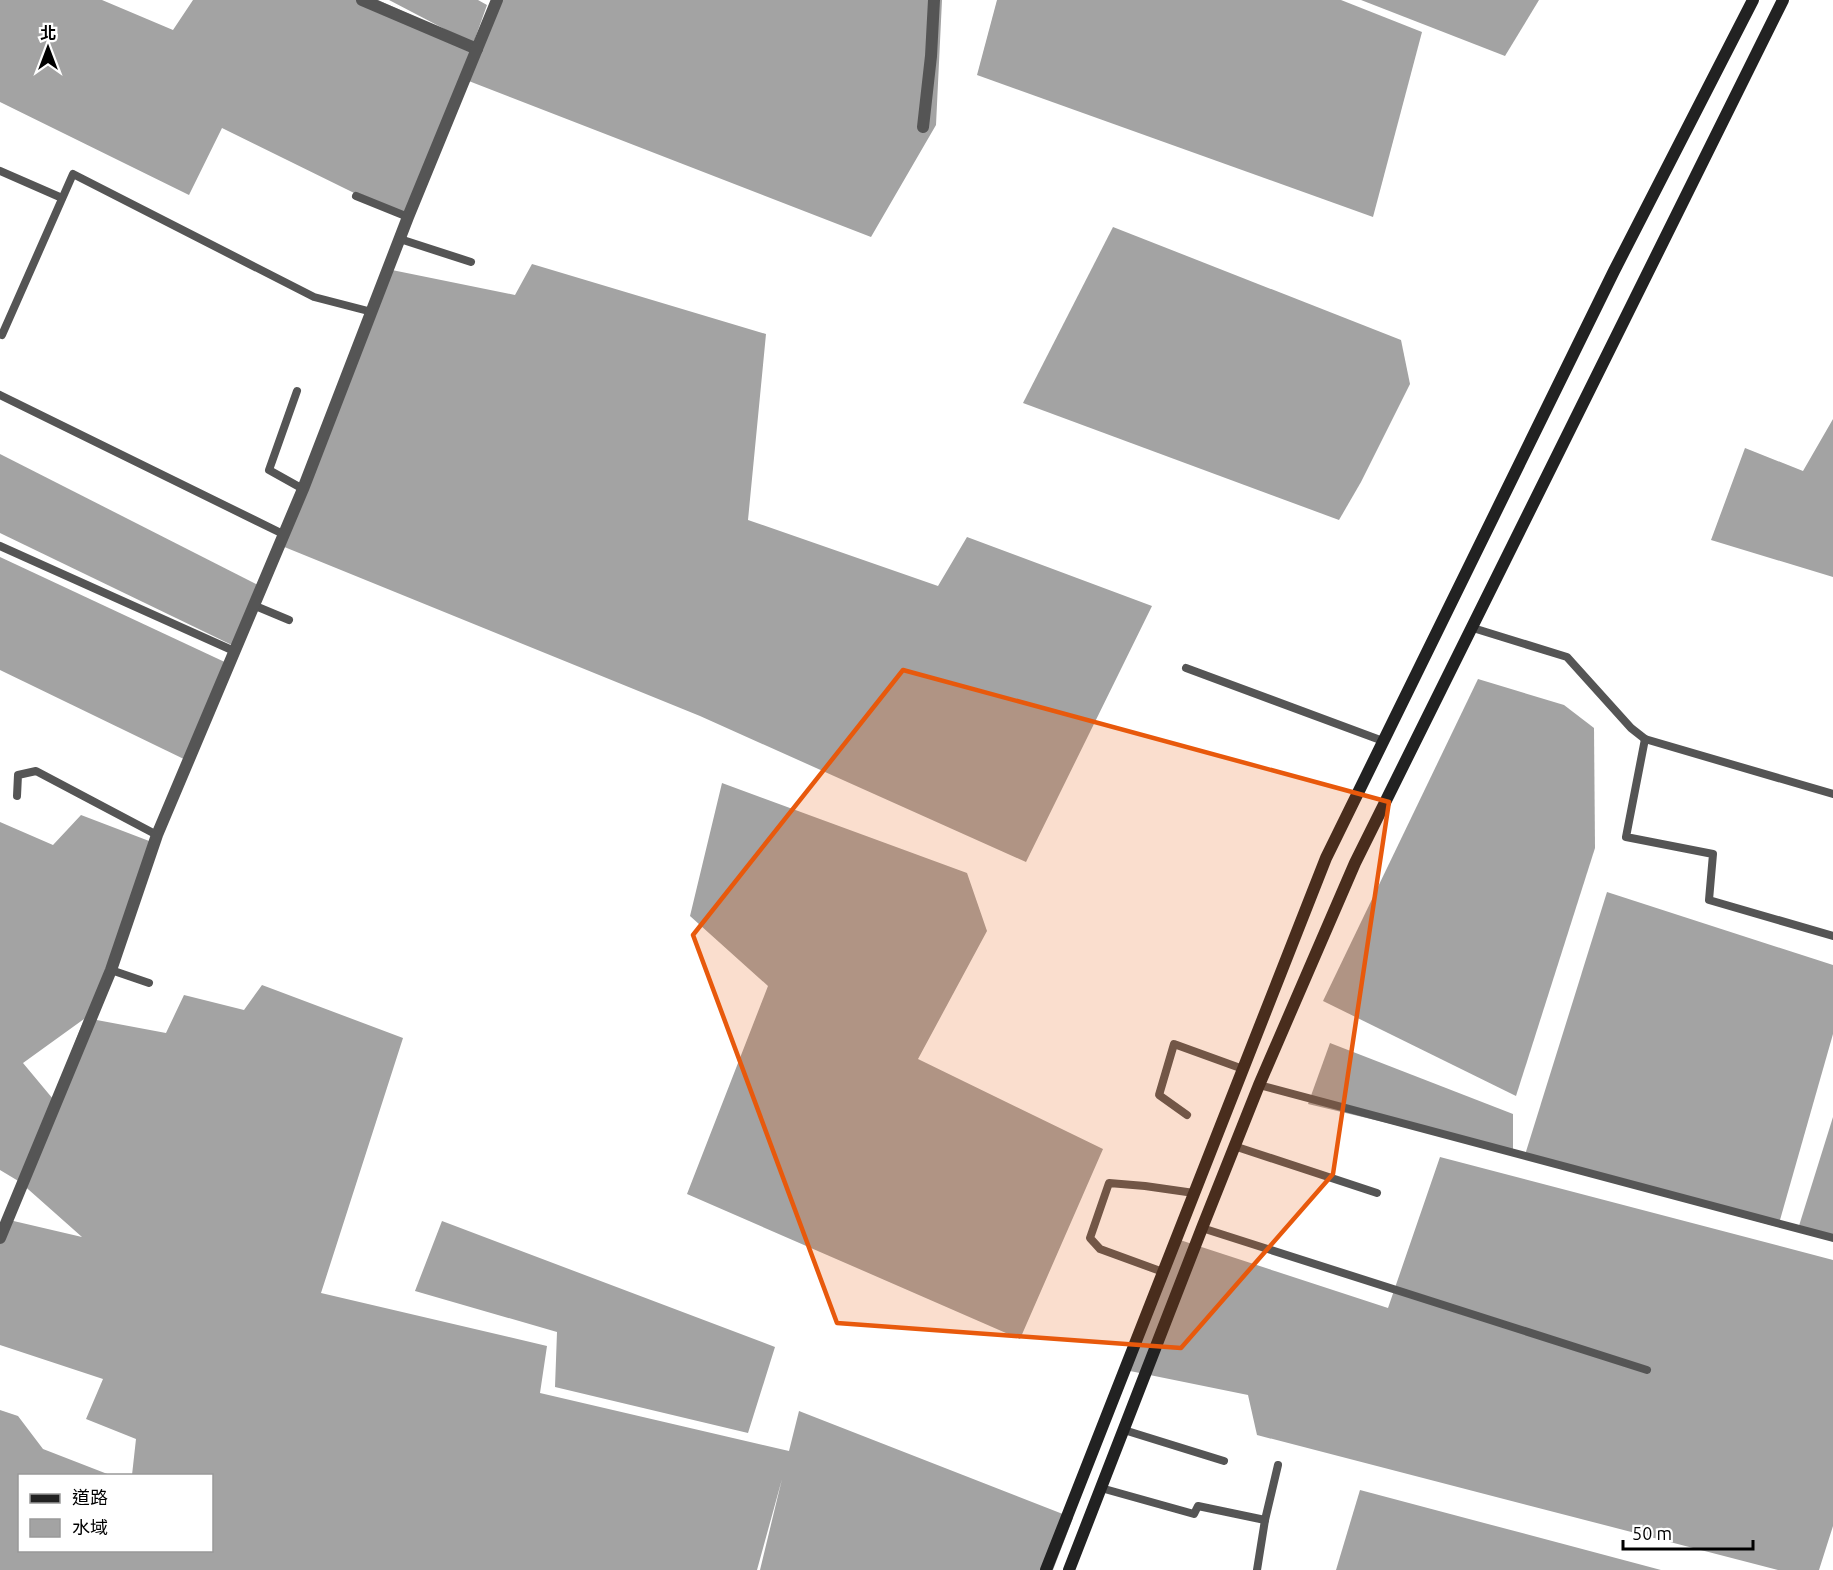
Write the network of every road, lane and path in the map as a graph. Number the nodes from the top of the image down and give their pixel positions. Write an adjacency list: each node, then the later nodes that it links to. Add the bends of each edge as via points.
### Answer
1 (362, 0): 6 (street)
2 (497, 0): 6 (street)
3 (934, 0): 7 (street)
4 (1753, 0): 27 (street, via 1614,271)
5 (1783, 0): 23 (street)
6 (477, 49): 11 (street)
7 (923, 127)
8 (0, 171): 10 (lane)
9 (356, 196): 11 (lane)
10 (62, 198): 14 (lane, via 73,174 314,297); 15 (lane)
11 (408, 217): 12 (street)
12 (400, 239): 13 (lane); 14 (street)
13 (471, 262)
14 (372, 312): 18 (street)
15 (2, 335)
16 (297, 392): 18 (lane, via 269,470)
17 (0, 395): 19 (lane)
18 (303, 489): 19 (street)
19 (283, 534): 21 (street)
20 (0, 546): 24 (lane)
21 (253, 605): 22 (lane); 24 (street)
22 (289, 620)
23 (1473, 628): 26 (lane, via 1567,657); 35 (street, via 1355,863)
24 (234, 651): 30 (street)
25 (1186, 668): 27 (lane)
26 (1645, 739): 28 (lane); 31 (lane, via 1626,837 1713,854 1709,900)
27 (1383, 741): 34 (street, via 1326,858)
28 (1833, 795)
29 (17, 796): 30 (lane, via 18,775 36,771)
30 (157, 835): 32 (street)
31 (1833, 936)
32 (111, 970): 33 (lane); 41 (street)
33 (149, 983)
34 (1243, 1069): 36 (lane, via 1174,1044 1159,1095); 38 (street)
35 (1259, 1085): 37 (street); 42 (lane)
36 (1187, 1114)
37 (1234, 1146): 39 (lane); 40 (street)
38 (1194, 1193): 43 (street); 43 (lane, via 1109,1183 1090,1238 1100,1249)
39 (1377, 1193)
40 (1202, 1228): 44 (lane); 45 (street)
41 (1, 1231)
42 (1833, 1238)
43 (1163, 1272): 50 (street)
44 (1647, 1370)
45 (1124, 1430): 46 (lane); 48 (street)
46 (1224, 1461)
47 (1278, 1465): 49 (lane)
48 (1101, 1488): 49 (lane, via 1194,1514 1198,1506); 51 (street)
49 (1264, 1520): 52 (lane)
50 (1046, 1570)
51 (1069, 1570)
52 (1257, 1570)

